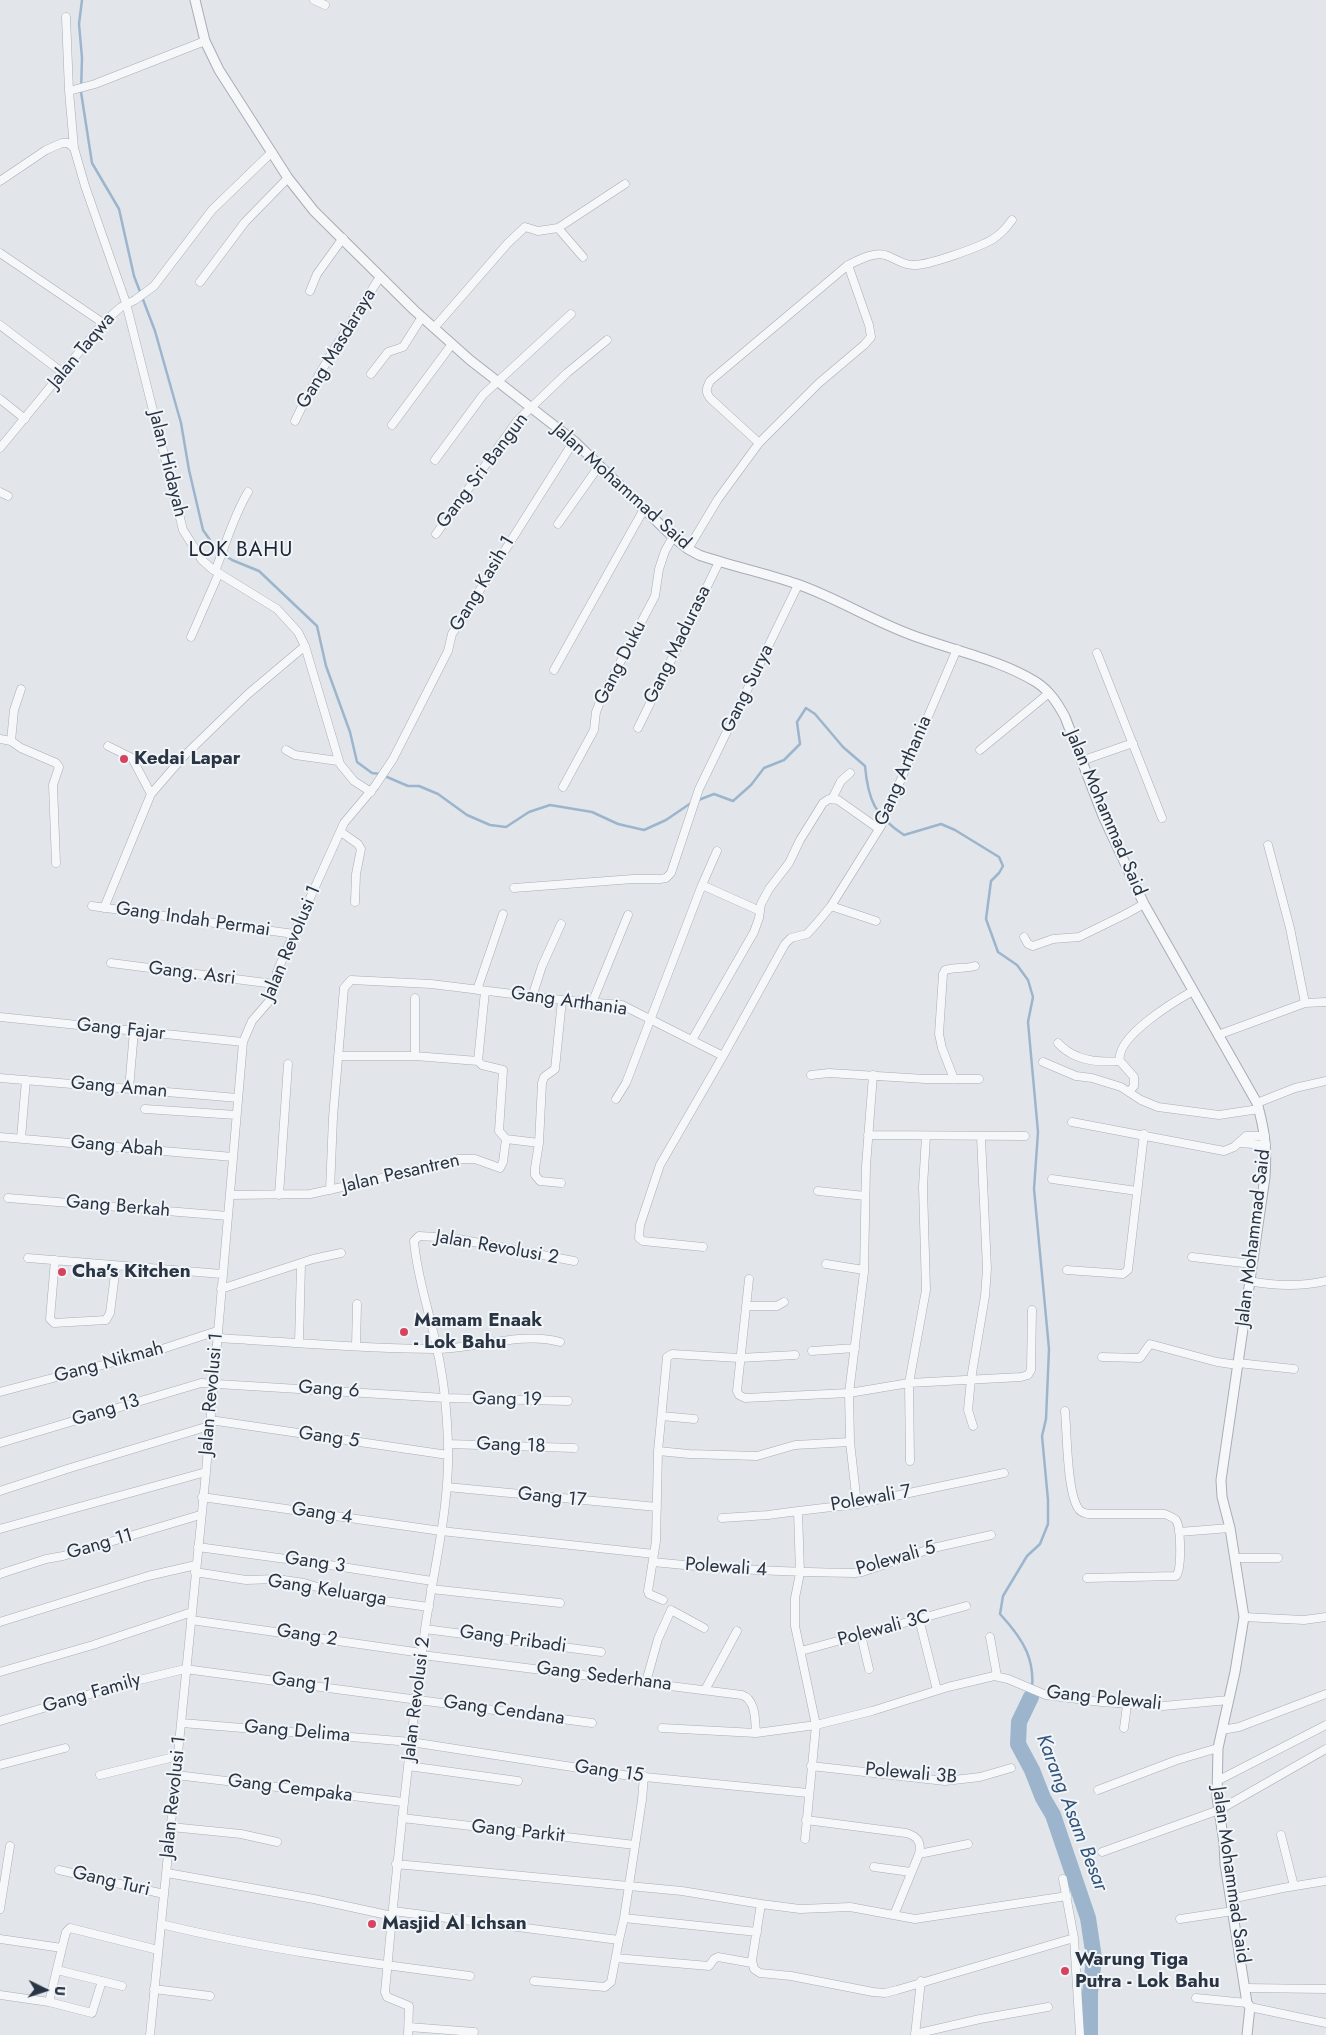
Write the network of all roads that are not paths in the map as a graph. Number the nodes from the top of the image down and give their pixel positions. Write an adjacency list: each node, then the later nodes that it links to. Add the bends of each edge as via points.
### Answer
1 (195, 0): 5 (street, Jalan Mohammad Said)
2 (314, 0): 3 (street)
3 (325, 5)
4 (66, 17): 6 (street, Jalan Hidayah)
5 (205, 41): 6 (street); 8 (street, Jalan Mohammad Said, via 219,70)
6 (72, 90): 7 (street, Jalan Hidayah)
7 (74, 148): 10 (street, via 62,143 46,150); 21 (street, Jalan Hidayah, via 84,186)
8 (272, 152): 9 (street, Jalan Mohammad Said); 21 (street, Jalan Taqwa, via 212,210 167,271 148,291)
9 (288, 178): 14 (street, Jalan Mohammad Said, via 314,211); 19 (street, via 245,222)
10 (0, 181)
11 (625, 184): 13 (street)
12 (1012, 220): 17 (street, via 988,242 920,265 900,263 879,255)
13 (558, 228): 16 (street); 26 (street, via 538,232 525,227 521,230)
14 (343, 238): 18 (street, Jalan Mohammad Said); 20 (street, via 317,274)
15 (0, 253): 24 (street)
16 (584, 257)
17 (848, 264): 38 (street, via 870,325 871,337); 38 (street, via 706,387 711,399)
18 (380, 277): 23 (street, Jalan Mohammad Said); 35 (street, Gang Masdaraya, via 312,386)
19 (200, 282)
20 (310, 291)
21 (126, 303): 24 (street, Jalan Taqwa); 51 (street, Jalan Hidayah, via 183,530 202,560)
22 (571, 314): 31 (street)
23 (422, 317): 26 (street, Jalan Mohammad Said); 30 (street, via 403,347 388,352)
24 (103, 323): 29 (street, Jalan Taqwa)
25 (0, 325): 29 (street)
26 (434, 328): 28 (street, Jalan Mohammad Said)
27 (607, 340): 33 (street, Gang Sri Bangun)
28 (452, 344): 31 (street, Jalan Mohammad Said); 36 (street)
29 (63, 373): 34 (street, Jalan Taqwa)
30 (371, 374)
31 (497, 381): 33 (street, Jalan Mohammad Said); 40 (street)
32 (0, 399): 34 (street)
33 (530, 408): 37 (street, Jalan Mohammad Said); 47 (street, Gang Sri Bangun, via 499,444)
34 (25, 419): 39 (street, Jalan Taqwa)
35 (294, 422)
36 (392, 425)
37 (574, 441): 41 (street, Jalan Mohammad Said); 71 (street, Gang Kasih 1, via 452,634 444,658 393,759)
38 (759, 443): 49 (street, via 718,499)
39 (0, 448)
40 (435, 460)
41 (599, 466): 45 (street, Jalan Mohammad Said); 46 (street)
42 (0, 492): 44 (street)
43 (248, 492): 51 (street, via 231,526)
44 (8, 496)
45 (644, 509): 48 (street, Jalan Mohammad Said); 57 (street)
46 (558, 524)
47 (436, 534)
48 (673, 537): 49 (street, Jalan Mohammad Said); 70 (street, Gang Duku, via 658,569 655,596 602,696 594,730)
49 (688, 549): 50 (street, Jalan Mohammad Said)
50 (719, 562): 52 (street, Jalan Mohammad Said); 60 (street, Gang Madurasa)
51 (217, 572): 53 (street); 54 (street, Jalan Hidayah, via 277,609 298,632)
52 (798, 584): 55 (street, Jalan Mohammad Said, via 922,639); 81 (street, Gang Surya, via 696,797 671,873 666,878)
53 (191, 637)
54 (305, 646): 67 (street, Jalan Hidayah); 72 (street, via 248,694 184,756)
55 (957, 649): 59 (street, Jalan Mohammad Said, via 1026,677); 75 (street, Gang Arthania)
56 (1097, 653): 63 (street)
57 (554, 670)
58 (21, 689): 62 (street, via 14,710)
59 (1048, 693): 66 (street); 68 (street, Jalan Mohammad Said, via 1065,717)
60 (638, 728)
61 (0, 739): 62 (street)
62 (11, 741): 79 (street, via 56,762 59,767 54,784)
63 (1133, 743): 68 (street); 74 (street)
64 (108, 746): 72 (street, via 132,758)
65 (286, 750): 67 (street, via 295,755)
66 (980, 750)
67 (338, 761): 71 (street, Jalan Hidayah, via 354,781)
68 (1081, 761): 83 (street, Jalan Mohammad Said)
69 (850, 773): 73 (street, via 841,781)
70 (563, 787)
71 (373, 789): 76 (street, Jalan Revolusi 1, via 350,814)
72 (151, 794): 86 (street)
73 (832, 799): 75 (street); 87 (street, via 823,803 789,863 769,889)
74 (1162, 818)
75 (880, 828): 85 (street, Gang Arthania)
76 (341, 832): 82 (street, via 361,849); 92 (street, Jalan Revolusi 1)
77 (1268, 845): 104 (street)
78 (717, 851): 80 (street)
79 (56, 863)
80 (702, 885): 87 (street); 106 (street)
81 (514, 888)
82 (355, 902)
83 (1144, 904): 93 (street, via 1079,937 1052,939 1033,946); 98 (street, Jalan Mohammad Said)
84 (92, 906): 86 (street, Gang Indah Permai)
85 (831, 906): 90 (street); 114 (street, Gang Arthania, via 807,934 791,938 785,944)
86 (104, 908): 92 (street, Gang Indah Permai)
87 (760, 911): 109 (street, via 754,932)
88 (503, 914): 97 (street)
89 (628, 915): 102 (street)
90 (876, 920)
91 (561, 924): 99 (street)
92 (294, 934): 96 (street, Jalan Revolusi 1)
93 (1024, 937)
94 (111, 964): 96 (street, Gang. Asri)
95 (975, 966): 122 (street, via 949,968 943,974 939,1034)
96 (274, 984): 110 (street, Jalan Revolusi 1, via 271,999 252,1021)
97 (481, 990): 99 (street, Gang Arthania); 112 (street, Gang Arthania, via 351,980 344,988); 115 (street)
98 (1193, 991): 108 (street, Jalan Mohammad Said); 116 (street, via 1135,1032 1120,1052)
99 (532, 997): 101 (street, Gang Arthania)
100 (415, 998): 113 (street)
101 (562, 1000): 102 (street, Gang Arthania); 143 (street, via 555,1069 544,1077 542,1083)
102 (592, 1002): 106 (street, Gang Arthania, via 622,1005)
103 (1326, 1002): 104 (street)
104 (1305, 1003): 108 (street)
105 (0, 1017): 107 (street, Gang Fajar)
106 (652, 1019): 109 (street, Gang Arthania); 129 (street, via 626,1083)
107 (134, 1031): 110 (street, Gang Fajar); 126 (street)
108 (1218, 1035): 130 (street, Jalan Mohammad Said)
109 (692, 1040): 114 (street, Gang Arthania)
110 (243, 1042): 128 (street, Jalan Revolusi 1)
111 (1058, 1043): 116 (street, via 1070,1052 1092,1060)
112 (338, 1056): 113 (street); 147 (street, Gang Arthania)
113 (415, 1056): 115 (street)
114 (723, 1056): 155 (street, via 660,1165 640,1224 639,1238 643,1242)
115 (478, 1061): 141 (street, via 503,1070 499,1131)
116 (1120, 1061): 127 (street, via 1134,1077)
117 (1044, 1062): 127 (street, via 1062,1071 1107,1082)
118 (288, 1064): 151 (street)
119 (811, 1075): 120 (street)
120 (873, 1075): 122 (street); 134 (street)
121 (0, 1078): 124 (street, Gang Aman)
122 (954, 1079): 123 (street)
123 (979, 1079)
124 (26, 1080): 126 (street, Gang Aman); 140 (street)
125 (1326, 1081): 130 (street, via 1295,1088)
126 (129, 1089): 128 (street, Gang Aman)
127 (1130, 1092): 130 (street, via 1158,1107 1219,1115)
128 (238, 1098): 132 (street, Jalan Revolusi 1)
129 (616, 1099)
130 (1258, 1106): 142 (street, Jalan Mohammad Said)
131 (145, 1109): 132 (street)
132 (236, 1116): 144 (street, Jalan Revolusi 1)
133 (1072, 1122): 135 (street)
134 (868, 1134): 136 (street); 152 (street)
135 (1144, 1134): 142 (street, via 1224,1151 1240,1142); 148 (street)
136 (926, 1136): 139 (street); 190 (street, via 923,1187 926,1290)
137 (1025, 1136): 139 (street)
138 (0, 1137): 140 (street, Gang Abah)
139 (981, 1137): 188 (street, via 985,1296)
140 (21, 1138): 144 (street, Gang Abah)
141 (506, 1138): 143 (street); 147 (street, Jalan Pesantren, via 500,1168 475,1159 458,1159)
142 (1266, 1141): 163 (street, Jalan Mohammad Said, via 1265,1177)
143 (539, 1143): 146 (street, via 535,1168 537,1178)
144 (233, 1157): 150 (street, Jalan Revolusi 1)
145 (1052, 1179): 148 (street)
146 (561, 1183)
147 (330, 1190): 151 (street)
148 (1137, 1191): 166 (street, via 1126,1272)
149 (818, 1192): 152 (street)
150 (230, 1194): 151 (street); 154 (street, Jalan Revolusi 1)
151 (279, 1195)
152 (866, 1196): 165 (street)
153 (8, 1198): 154 (street, Gang Berkah)
154 (228, 1216): 167 (street, Jalan Revolusi 1)
155 (703, 1247)
156 (341, 1253): 161 (street)
157 (1192, 1257): 163 (street)
158 (28, 1258): 159 (street)
159 (54, 1260): 164 (street); 164 (street, via 50,1319 54,1323 106,1320 110,1313)
160 (574, 1261): 181 (street, Jalan Revolusi 2, via 453,1238 419,1236 414,1241 418,1271)
161 (301, 1264): 171 (street); 178 (street)
162 (826, 1264): 165 (street)
163 (1252, 1264): 169 (street, Jalan Mohammad Said)
164 (116, 1266): 167 (street)
165 (864, 1270): 180 (street)
166 (1067, 1270)
167 (222, 1274): 171 (street, Jalan Revolusi 1)
168 (749, 1279): 174 (street)
169 (1249, 1281): 170 (street, via 1298,1285); 186 (street, Jalan Mohammad Said)
170 (1326, 1281)
171 (221, 1289): 176 (street, Jalan Revolusi 1)
172 (784, 1302): 174 (street, via 777,1306)
173 (357, 1304): 179 (street)
174 (746, 1306): 185 (street)
175 (1032, 1310): 188 (street, via 1032,1362 1028,1375)
176 (217, 1335): 178 (street); 189 (street, Jalan Revolusi 1); 191 (street, Gang Nikmah)
177 (560, 1342): 181 (street, via 526,1339)
178 (299, 1343): 179 (street)
179 (356, 1346): 181 (street)
180 (855, 1348): 182 (street); 192 (street)
181 (438, 1349): 193 (street, Jalan Revolusi 2)
182 (812, 1351)
183 (795, 1355): 185 (street)
184 (1102, 1357): 186 (street, via 1138,1358 1150,1344 1216,1362)
185 (739, 1358): 192 (street, via 737,1391 741,1397); 196 (street, via 672,1354 666,1357)
186 (1238, 1364): 187 (street); 217 (street, Jalan Mohammad Said, via 1221,1480)
187 (1294, 1369)
188 (971, 1379): 190 (street); 199 (street, via 968,1410)
189 (213, 1383): 193 (street, Gang 6); 198 (street, Jalan Revolusi 1); 201 (street, Gang 13, via 185,1387)
190 (909, 1383): 192 (street); 206 (street)
191 (0, 1392)
192 (850, 1393): 200 (street)
193 (445, 1398): 194 (street, Gang 19); 202 (street, Jalan Revolusi 2)
194 (568, 1401)
195 (1065, 1411): 220 (street, via 1070,1475 1078,1508 1088,1514 1165,1514 1177,1522)
196 (662, 1416): 197 (street); 204 (street)
197 (694, 1419)
198 (209, 1423): 205 (street, Gang 5); 207 (street, Jalan Revolusi 1); 210 (street)
199 (973, 1426)
200 (850, 1442): 204 (street, via 795,1445 757,1456); 212 (street)
201 (0, 1443)
202 (448, 1444): 203 (street, Gang 18); 205 (street, Jalan Revolusi 2)
203 (574, 1448)
204 (658, 1451): 213 (street)
205 (448, 1455): 209 (street, Jalan Revolusi 2)
206 (910, 1461)
207 (206, 1472): 211 (street, Jalan Revolusi 1); 218 (street)
208 (1004, 1473): 212 (street, Polewali 7)
209 (446, 1487): 213 (street, Gang 17); 219 (street, Jalan Revolusi 2)
210 (0, 1491)
211 (202, 1497): 215 (street, Jalan Revolusi 1); 219 (street, Gang 4)
212 (857, 1504): 214 (street, Polewali 7)
213 (657, 1507): 223 (street)
214 (798, 1511): 216 (street, Polewali 7); 227 (street)
215 (200, 1515): 222 (street, Jalan Revolusi 1); 228 (street, Gang 11)
216 (722, 1518)
217 (1230, 1528): 220 (street); 224 (street, Jalan Mohammad Said)
218 (0, 1529)
219 (441, 1531): 223 (street, Gang 4); 230 (street, Jalan Revolusi 2)
220 (1179, 1532): 229 (street, via 1180,1565 1176,1576)
221 (991, 1535): 227 (street, Polewali 5, via 933,1548 862,1572)
222 (198, 1547): 226 (street, Jalan Revolusi 1); 230 (street, Gang 3)
223 (654, 1558): 227 (street, Polewali 4, via 691,1566); 232 (street, via 648,1591)
224 (1235, 1558): 225 (street); 237 (street, Jalan Mohammad Said)
225 (1278, 1558)
226 (196, 1569): 235 (street, Gang Keluarga, via 246,1580 277,1579 304,1583 347,1596); 236 (street, Jalan Revolusi 1); 240 (street, via 148,1576)
227 (800, 1572): 246 (street, via 795,1613)
228 (0, 1574)
229 (1086, 1578)
230 (432, 1581): 231 (street, Jalan Revolusi 2)
231 (431, 1590): 233 (street); 235 (street, Jalan Revolusi 2)
232 (663, 1600)
233 (560, 1602)
234 (966, 1606): 239 (street, Polewali 3C)
235 (429, 1607): 241 (street, Jalan Revolusi 2)
236 (191, 1616): 248 (street, Gang 2); 250 (street, Jalan Revolusi 1); 251 (street)
237 (1244, 1617): 238 (street, via 1304,1620); 258 (street, Jalan Mohammad Said)
238 (1326, 1617)
239 (919, 1619): 244 (street, Polewali 3C); 255 (street)
240 (0, 1622)
241 (425, 1628): 247 (street, Gang Pribadi); 248 (street, Jalan Revolusi 2)
242 (704, 1628): 253 (street, via 671,1610 658,1639)
243 (737, 1631): 254 (street)
244 (861, 1635): 246 (street, Polewali 3C); 249 (street)
245 (990, 1637): 252 (street)
246 (801, 1651): 263 (street)
247 (600, 1652)
248 (422, 1654): 253 (street, Gang Sederhana); 257 (street, Jalan Revolusi 2)
249 (869, 1668)
250 (185, 1669): 257 (street, Gang 1); 260 (street, Gang Family, via 127,1682); 261 (street, Jalan Revolusi 1)
251 (0, 1672)
252 (997, 1676): 255 (street); 259 (street, Gang Polewali, via 1046,1695)
253 (646, 1682): 254 (street, Gang Sederhana)
254 (705, 1690): 268 (street, Gang Sederhana, via 748,1698)
255 (937, 1690): 263 (street)
256 (1326, 1694): 267 (street, via 1239,1727)
257 (417, 1699): 262 (street, Gang Cendana); 269 (street, Jalan Revolusi 2)
258 (1229, 1700): 259 (street, Gang Polewali, via 1163,1706); 267 (street, Jalan Mohammad Said)
259 (1127, 1705): 266 (street)
260 (0, 1721)
261 (182, 1723): 269 (street, Gang Delima); 273 (street, Jalan Revolusi 1)
262 (592, 1723)
263 (816, 1725): 268 (street); 276 (street)
264 (1326, 1725): 282 (street)
265 (662, 1728): 268 (street)
266 (1124, 1728)
267 (1222, 1730): 271 (street, Jalan Mohammad Said)
268 (756, 1733)
269 (411, 1742): 275 (street, Jalan Revolusi 2); 280 (street, Gang 15)
270 (65, 1748): 274 (street)
271 (1218, 1748): 282 (street, Jalan Mohammad Said); 283 (street)
272 (1326, 1749): 286 (street)
273 (178, 1756): 278 (street); 279 (street, Jalan Revolusi 1)
274 (0, 1765)
275 (408, 1766): 281 (street); 285 (street, Jalan Revolusi 2)
276 (811, 1766): 277 (street, Polewali 3B, via 945,1780 980,1777); 284 (street)
277 (1011, 1768)
278 (100, 1775)
279 (176, 1775): 285 (street, Gang Cempaka); 289 (street, Jalan Revolusi 1)
280 (644, 1776): 284 (street, Gang 15); 294 (street)
281 (518, 1781)
282 (1217, 1781): 286 (street, Jalan Mohammad Said)
283 (1098, 1790)
284 (808, 1794): 288 (street)
285 (403, 1802): 287 (street, Jalan Revolusi 2)
286 (1219, 1810): 296 (street); 309 (street, Jalan Mohammad Said)
287 (402, 1818): 294 (street, Gang Parkit); 298 (street, Jalan Revolusi 2)
288 (806, 1820): 291 (street); 297 (street, via 912,1835 920,1843)
289 (171, 1827): 292 (street, via 240,1834); 302 (street, Jalan Revolusi 1)
290 (1281, 1835): 305 (street)
291 (805, 1839)
292 (276, 1842)
293 (968, 1844): 297 (street)
294 (635, 1845): 306 (street)
295 (10, 1846): 311 (street)
296 (1102, 1852)
297 (919, 1854): 301 (street)
298 (396, 1864): 306 (street); 313 (street, Jalan Revolusi 2)
299 (874, 1867): 301 (street)
300 (59, 1870): 307 (street, Gang Turi)
301 (911, 1872): 314 (street)
302 (166, 1873): 307 (street, Jalan Revolusi 1); 313 (street)
303 (1063, 1879): 308 (street)
304 (1326, 1881): 305 (street)
305 (1294, 1886): 309 (street)
306 (628, 1887): 310 (street, via 682,1891); 315 (street)
307 (164, 1894): 317 (street, Jalan Revolusi 1)
308 (1067, 1896): 314 (street, via 925,1918); 319 (street)
309 (1230, 1899): 312 (street, Jalan Mohammad Said)
310 (761, 1904): 314 (street, via 800,1909 850,1907); 318 (street)
311 (0, 1909)
312 (1233, 1911): 316 (street); 333 (street, Jalan Mohammad Said)
313 (393, 1913): 321 (street); 326 (street, Jalan Revolusi 2)
314 (894, 1915)
315 (624, 1918): 318 (street); 321 (street)
316 (1180, 1919)
317 (161, 1924): 323 (street, Jalan Revolusi 1); 326 (street, via 215,1937)
318 (757, 1932): 325 (street)
319 (1074, 1938): 331 (street); 347 (street)
320 (0, 1939): 322 (street)
321 (619, 1940): 324 (street)
322 (62, 1948): 323 (street, via 70,1928); 327 (street)
323 (158, 1950): 334 (street, Jalan Revolusi 1)
324 (616, 1958): 325 (street, via 708,1966 718,1958); 330 (street, via 611,1982 605,1987)
325 (752, 1963): 331 (street, via 760,1973 879,1993)
326 (387, 1966): 328 (street); 343 (street, Jalan Revolusi 2, via 386,1995 409,2006)
327 (57, 1970): 329 (street); 339 (street)
328 (470, 1976)
329 (102, 1981): 332 (street); 339 (street, via 92,2013)
330 (534, 1981)
331 (921, 1981): 345 (street)
332 (122, 1986)
333 (1246, 1988): 335 (street); 340 (street, Jalan Mohammad Said)
334 (154, 1989): 337 (street); 346 (street, Jalan Revolusi 1)
335 (1326, 1989)
336 (0, 1995): 339 (street)
337 (210, 1996)
338 (1196, 1998): 340 (street)
339 (49, 2002)
340 (1248, 2005): 342 (street); 348 (street, Jalan Mohammad Said)
341 (1048, 2007): 345 (street)
342 (1326, 2023)
343 (409, 2031): 344 (street)
344 (474, 2032)
345 (915, 2034)
346 (150, 2035)
347 (1080, 2035)
348 (1247, 2035)

